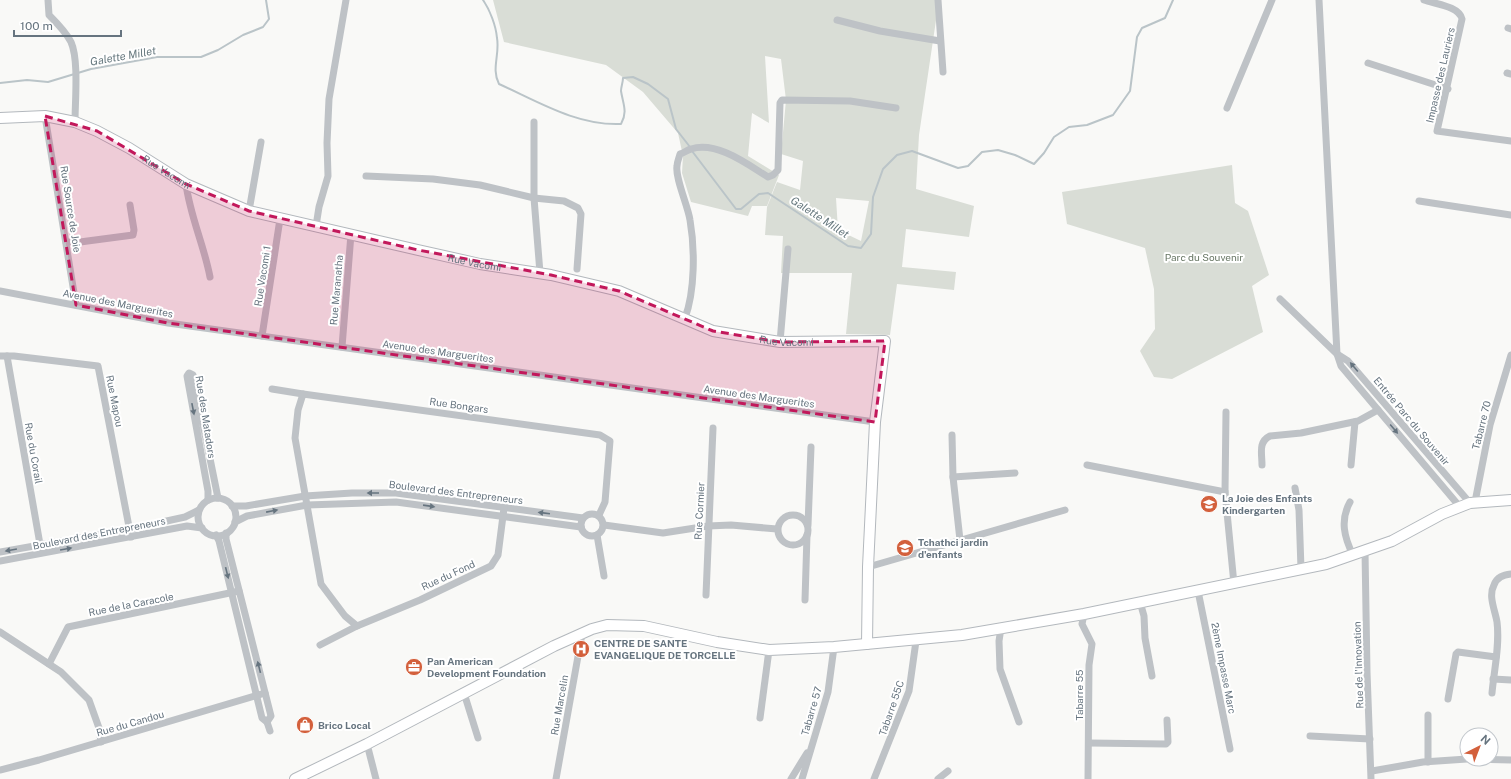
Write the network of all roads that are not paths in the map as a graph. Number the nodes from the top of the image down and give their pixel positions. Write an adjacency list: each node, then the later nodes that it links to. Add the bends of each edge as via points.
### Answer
1 (48, 0): 16 (street, via 49,15 59,24 71,42 76,73)
2 (346, 0): 28 (street, via 329,99 328,176)
3 (938, 0): 8 (street)
4 (1272, 0): 13 (street)
5 (1319, 0): 42 (street)
6 (1424, 0): 11 (street, Impasse des Lauriers, via 1456,10 1461,15 1462,22)
7 (837, 20): 8 (street, via 880,31)
8 (940, 41): 10 (street)
9 (1368, 63): 11 (street)
10 (943, 72)
11 (1448, 89): 18 (street, Impasse des Lauriers, via 1437,131)
12 (896, 108): 38 (street, via 850,101 782,100 778,170 768,177 724,152 705,148 691,149 680,154 676,167 690,219 692,241 693,284)
13 (1227, 108)
14 (46, 116): 15 (main road, Rue Vacomi); 16 (main road, Rue Vacomi); 30 (street, Rue Source de Joie)
15 (0, 118)
16 (75, 122): 21 (main road, Rue Vacomi, via 129,148)
17 (534, 122): 22 (street)
18 (1511, 141)
19 (261, 142): 25 (street)
20 (366, 176): 22 (street, via 452,180)
21 (186, 184): 25 (main road, Rue Vacomi); 34 (street, via 191,214 206,254)
22 (534, 198): 32 (street, via 564,201 578,208 581,214); 33 (street)
23 (1420, 201): 26 (street)
24 (130, 205): 30 (street, via 133,235)
25 (249, 211): 27 (main road, Rue Vacomi)
26 (1511, 215)
27 (280, 219): 28 (main road, Rue Vacomi); 39 (street, Rue Vacomi 1)
28 (316, 226): 29 (main road, Rue Vacomi)
29 (351, 234): 33 (main road, Rue Vacomi, via 480,264); 41 (street, Rue Maranatha)
30 (66, 242): 37 (street, Rue Source de Joie)
31 (788, 249): 40 (street)
32 (577, 269)
33 (540, 273): 38 (main road, Rue Vacomi, via 619,291)
34 (210, 277)
35 (0, 291): 37 (street, Avenue des Marguerites)
36 (1280, 299): 42 (street, Entrée Parc du Souvenir)
37 (76, 305): 39 (street, Avenue des Marguerites, via 168,323)
38 (685, 318): 40 (main road, Rue Vacomi, via 713,331)
39 (262, 336): 41 (street, Avenue des Marguerites)
40 (780, 342): 50 (main road, Rue Vacomi, via 884,341)
41 (342, 347): 50 (street, Avenue des Marguerites)
42 (1337, 354): 48 (street, Entrée Parc du Souvenir, via 1341,366); 67 (street, Entrée Parc du Souvenir, one-way to 42, via 1348,361)
43 (1511, 355): 45 (street, Tabarre 70)
44 (3, 356): 84 (street, Rue Mapou, via 98,366); 92 (street, Rue du Corail)
45 (1508, 372): 67 (street, Tabarre 70)
46 (272, 389): 47 (street, Rue Bongars)
47 (303, 394): 62 (street, via 298,410 295,438); 74 (street, Rue Bongars, via 600,435 610,441 605,502)
48 (1378, 410): 51 (street); 67 (street, Entrée Parc du Souvenir, one-way to 67)
49 (1226, 412): 61 (street)
50 (875, 422): 100 (main road)
51 (1355, 422): 55 (street, via 1301,433 1270,436 1261,445); 56 (street)
52 (713, 428): 81 (street, Rue Cormier)
53 (952, 435): 59 (street)
54 (811, 447): 71 (street)
55 (1262, 465)
56 (1351, 465)
57 (1087, 466): 61 (street)
58 (1015, 473): 59 (street)
59 (953, 477): 91 (street)
60 (1295, 488): 101 (street, via 1299,510)
61 (1225, 492): 104 (street)
62 (305, 496): 68 (street); 69 (street, Boulevard des Entrepreneurs); 70 (street, Boulevard des Entrepreneurs, one-way to 62, via 396,492)
63 (218, 498): 64 (street); 64 (street, Rue des Matadors, one-way to 64, via 193,375 188,373); 69 (street, via 226,500)
64 (208, 500): 72 (street)
65 (1511, 500): 67 (main road)
66 (1350, 502): 98 (street, via 1344,516 1344,533)
67 (1468, 504): 94 (main road, via 1442,514 1392,541)
68 (307, 505): 76 (street, Boulevard des Entrepreneurs, one-way to 76, via 396,502); 78 (street, Boulevard des Entrepreneurs, one-way to 68, via 247,516); 111 (street, via 321,584 345,616)
69 (232, 506): 78 (street)
70 (504, 508): 76 (street, Rue du Fond); 77 (street, Boulevard des Entrepreneurs, one-way to 70)
71 (808, 508): 75 (street); 80 (street)
72 (199, 510): 83 (street, via 198,519); 84 (street, Boulevard des Entrepreneurs, via 185,517)
73 (1065, 510): 91 (street)
74 (599, 515): 77 (street, via 590,513); 79 (street)
75 (795, 515): 80 (street); 85 (street, via 784,518)
76 (503, 517): 82 (street, Boulevard des Entrepreneurs); 111 (street, Rue du Fond, via 498,555 491,566 420,600)
77 (583, 518): 82 (street)
78 (234, 522): 86 (street)
79 (604, 525): 81 (street, via 663,533); 88 (street)
80 (808, 525): 89 (street)
81 (708, 526): 85 (street); 107 (street, Rue Cormier)
82 (581, 527): 88 (street, via 588,535)
83 (202, 528): 87 (street); 90 (street, Boulevard des Entrepreneurs, via 186,526)
84 (130, 529): 90 (street, Rue Mapou); 92 (street, Boulevard des Entrepreneurs)
85 (777, 529): 93 (street, via 782,540)
86 (226, 533): 87 (street); 106 (street)
87 (216, 535): 106 (street, one-way to 106)
88 (597, 535): 103 (street)
89 (808, 535): 93 (street); 96 (street)
90 (131, 537): 97 (street, Boulevard des Entrepreneurs, one-way to 90)
91 (960, 540): 100 (street)
92 (40, 545): 95 (street, Boulevard des Entrepreneurs, one-way to 95); 97 (street, Rue du Corail)
93 (793, 545): 96 (street)
94 (1365, 551): 98 (main road); 138 (street, Rue de l'Innovation)
95 (0, 552)
96 (807, 553): 108 (street)
97 (42, 554): 99 (street, Boulevard des Entrepreneurs)
98 (1352, 555): 101 (main road)
99 (0, 561)
100 (868, 567): 116 (main road)
101 (1301, 569): 104 (main road)
102 (1511, 574): 120 (street, via 1498,579 1493,585 1493,607 1497,622)
103 (604, 576)
104 (1234, 584): 105 (main road)
105 (1198, 591): 109 (main road); 143 (street, 2ème Impasse Marc)
106 (236, 592): 121 (street, Rue de la Caracole, via 68,626); 125 (street, one-way to 106); 128 (street)
107 (706, 595)
108 (805, 600)
109 (1140, 602): 110 (main road); 122 (street)
110 (1084, 614): 112 (main road); 140 (street, Tabarre 55, via 1082,624 1092,644 1089,665)
111 (357, 626): 117 (street, Rue du Fond)
112 (1001, 628): 115 (main road); 134 (street, via 1000,669)
113 (0, 632): 121 (street)
114 (582, 634): 119 (main road, via 607,625 627,624); 126 (main road); 153 (street, Rue Marcelin)
115 (916, 641): 116 (main road); 156 (street, Tabarre 55C, via 909,691)
116 (867, 644): 118 (main road)
117 (320, 645)
118 (834, 647): 119 (main road); 142 (street, Tabarre 57, via 828,692)
119 (769, 650): 131 (street)
120 (1496, 657): 123 (street); 129 (street, via 1458,652)
121 (49, 664): 139 (street, via 61,672 88,700 100,728)
122 (1152, 676)
123 (1493, 679): 124 (street); 127 (street)
124 (1511, 680)
125 (265, 693): 128 (street, Rue du Candou); 133 (street, via 271,716)
126 (464, 693): 137 (street); 141 (main road)
127 (1492, 693)
128 (256, 695): 133 (street, via 262,718); 139 (street, Rue du Candou)
129 (1448, 699)
130 (1428, 714): 147 (street)
131 (760, 718)
132 (1167, 720): 140 (street, via 1166,744)
133 (267, 722): 135 (street)
134 (1019, 722)
135 (270, 731)
136 (1310, 736): 138 (street)
137 (478, 738)
138 (1370, 739): 150 (street, Rue de l'Innovation)
139 (101, 742): 148 (street, Rue du Candou)
140 (1089, 743): 158 (street, Tabarre 55)
141 (367, 744): 151 (main road); 152 (street)
142 (811, 746): 154 (street); 155 (street, Tabarre 57)
143 (1230, 749)
144 (1459, 760): 147 (street)
145 (1499, 760): 146 (street)
146 (1511, 760)
147 (1428, 762): 150 (street)
148 (0, 770)
149 (948, 771): 157 (street)
150 (1372, 771): 159 (street, Rue de l'Innovation)
151 (295, 779)
152 (376, 779)
153 (556, 779)
154 (791, 779)
155 (802, 779)
156 (874, 779)
157 (938, 779)
158 (1088, 779)
159 (1371, 779)

